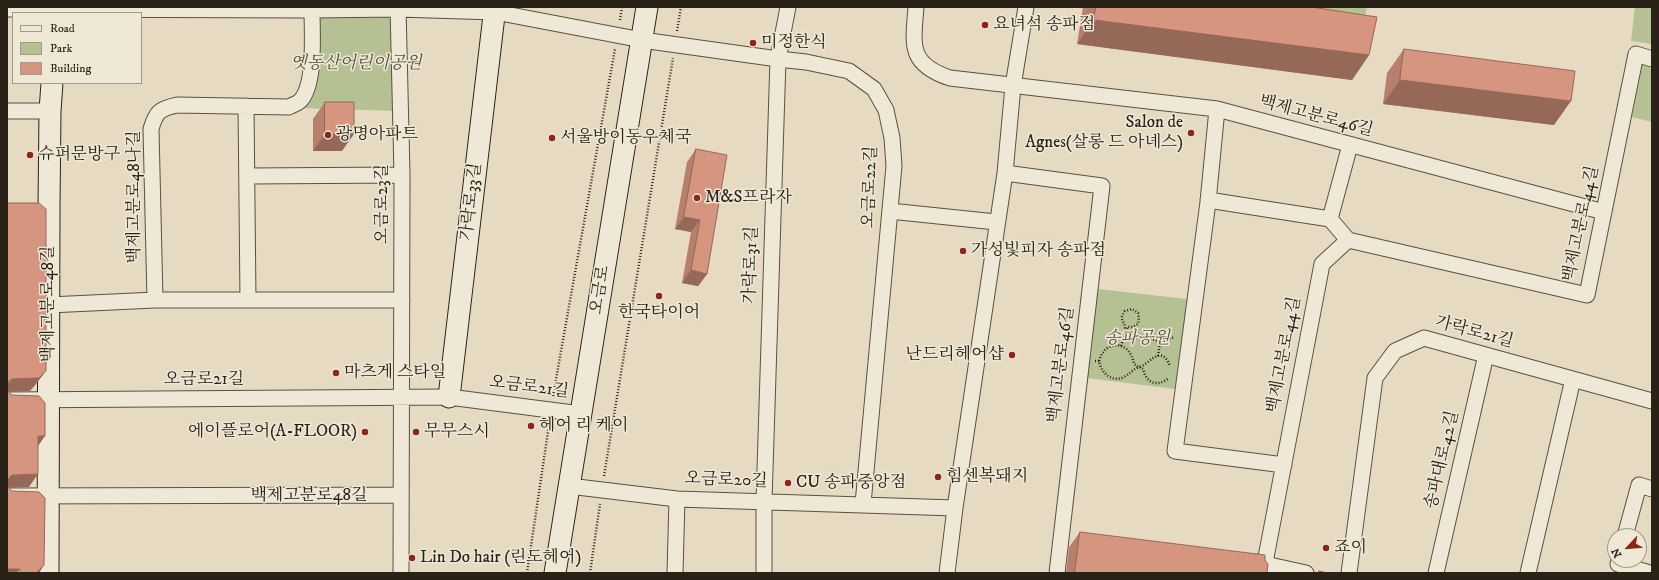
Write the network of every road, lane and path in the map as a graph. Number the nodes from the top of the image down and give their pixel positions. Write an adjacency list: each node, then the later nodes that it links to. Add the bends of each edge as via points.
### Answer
1 (622, 7): 12 (path)
2 (647, 7): 13 (street, 오금로)
3 (681, 7): 14 (path)
4 (788, 7): 16 (street, 가락로31길)
5 (916, 7): 18 (street, 백제고분로46길, via 915,49 921,62 934,73 950,78)
6 (1026, 7): 18 (street)
7 (398, 8): 9 (street); 11 (street); 25 (street, 오금로23길)
8 (7, 9): 10 (street)
9 (495, 9): 12 (street); 49 (street, 가락로33길)
10 (57, 10): 11 (street)
11 (312, 10): 19 (street, 백제고분로48나길, via 311,71 308,87 300,101 289,107)
12 (618, 35): 13 (street); 53 (path)
13 (642, 40): 14 (street, 오금로22길); 54 (street, 오금로)
14 (675, 44): 16 (street, 오금로22길); 58 (path)
15 (1652, 59): 29 (street, 백제고분로44길, via 1636,54)
16 (778, 60): 28 (street, 오금로22길, via 806,62 849,71 874,89 886,110 892,138 894,166); 63 (street, 가락로31길)
17 (52, 84): 22 (street, 백제고분로48길)
18 (1013, 86): 20 (street, 백제고분로46길); 24 (street)
19 (246, 106): 26 (street); 33 (street, 백제고분로48나길, via 177,105 164,108 155,117 151,129)
20 (1217, 109): 23 (street, 백제고분로46길); 27 (street)
21 (7, 111): 22 (street)
22 (50, 111): 36 (street, 백제고분로48길, via 42,207)
23 (1350, 145): 29 (street, 백제고분로46길); 30 (street)
24 (1005, 173): 31 (street); 43 (street, 백제고분로46길, via 1102,186)
25 (402, 175): 26 (street); 35 (street, 오금로23길)
26 (247, 176): 34 (street)
27 (1208, 200): 30 (street); 38 (street)
28 (890, 211): 31 (street); 64 (street, 오금로22길)
29 (1604, 212): 32 (street, 백제고분로44길, via 1587,296)
30 (1330, 219): 32 (street)
31 (996, 222): 65 (street)
32 (1348, 240): 55 (street, 백제고분로44길, via 1322,264)
33 (155, 300): 34 (street); 36 (street)
34 (248, 300): 35 (street)
35 (402, 300): 48 (street, 오금로23길)
36 (49, 305): 51 (street, 백제고분로48길)
37 (1125, 334): 37 (path, via 1122,316 1125,311 1132,309 1138,313 1138,324 1127,327); 39 (path); 40 (path)
38 (1190, 339): 39 (path, via 1175,337); 46 (street)
39 (1160, 342): 42 (path)
40 (1120, 346): 44 (path, via 1107,348); 45 (path, via 1131,352 1134,364)
41 (1486, 355): 47 (street, 가락로21길); 82 (street, 가락로21길, via 1424,338 1395,351 1375,378); 83 (street, 송파대로42길)
42 (1158, 356): 45 (path); 46 (path)
43 (1082, 359): 44 (path); 67 (street, 백제고분로46길)
44 (1099, 361): 45 (path, via 1100,368 1107,376 1114,378 1123,378)
45 (1139, 367): 46 (path, via 1150,381 1156,384)
46 (1179, 370): 55 (street, via 1175,451)
47 (1573, 379): 52 (street, 가락로21길); 84 (street)
48 (401, 398): 49 (street, 오금로21길); 51 (street, 오금로21길); 59 (street)
49 (449, 398): 53 (street, 오금로21길)
50 (7, 400): 51 (street, 오금로21길)
51 (50, 400): 61 (street, 백제고분로48길)
52 (1652, 401)
53 (551, 410): 54 (street, 오금로21길); 74 (path)
54 (581, 414): 56 (street, 오금로)
55 (1284, 465): 70 (street, 백제고분로44길)
56 (569, 486): 58 (street, 오금로20길); 75 (street, 오금로)
57 (1645, 487): 66 (street)
58 (602, 489): 62 (street, 오금로20길); 76 (path)
59 (401, 495): 61 (street, 백제고분로48길); 73 (street)
60 (7, 496): 61 (street, 백제고분로48길)
61 (48, 496): 72 (street, 백제고분로48길)
62 (677, 499): 63 (street, 오금로20길); 77 (street)
63 (764, 502): 64 (street, 오금로20길); 78 (street)
64 (863, 504): 65 (street, 오금로20길)
65 (955, 508): 79 (street)
66 (1628, 528)
67 (1061, 537): 68 (street); 80 (street, 백제고분로46길)
68 (1076, 539)
69 (1241, 560): 70 (street)
70 (1264, 568): 81 (street)
71 (1636, 568): 85 (street)
72 (48, 573)
73 (401, 573)
74 (527, 573)
75 (555, 573)
76 (590, 573)
77 (675, 573)
78 (764, 573)
79 (947, 573)
80 (1057, 573)
81 (1306, 573)
82 (1349, 573)
83 (1436, 573)
84 (1528, 573)
85 (1650, 573)

